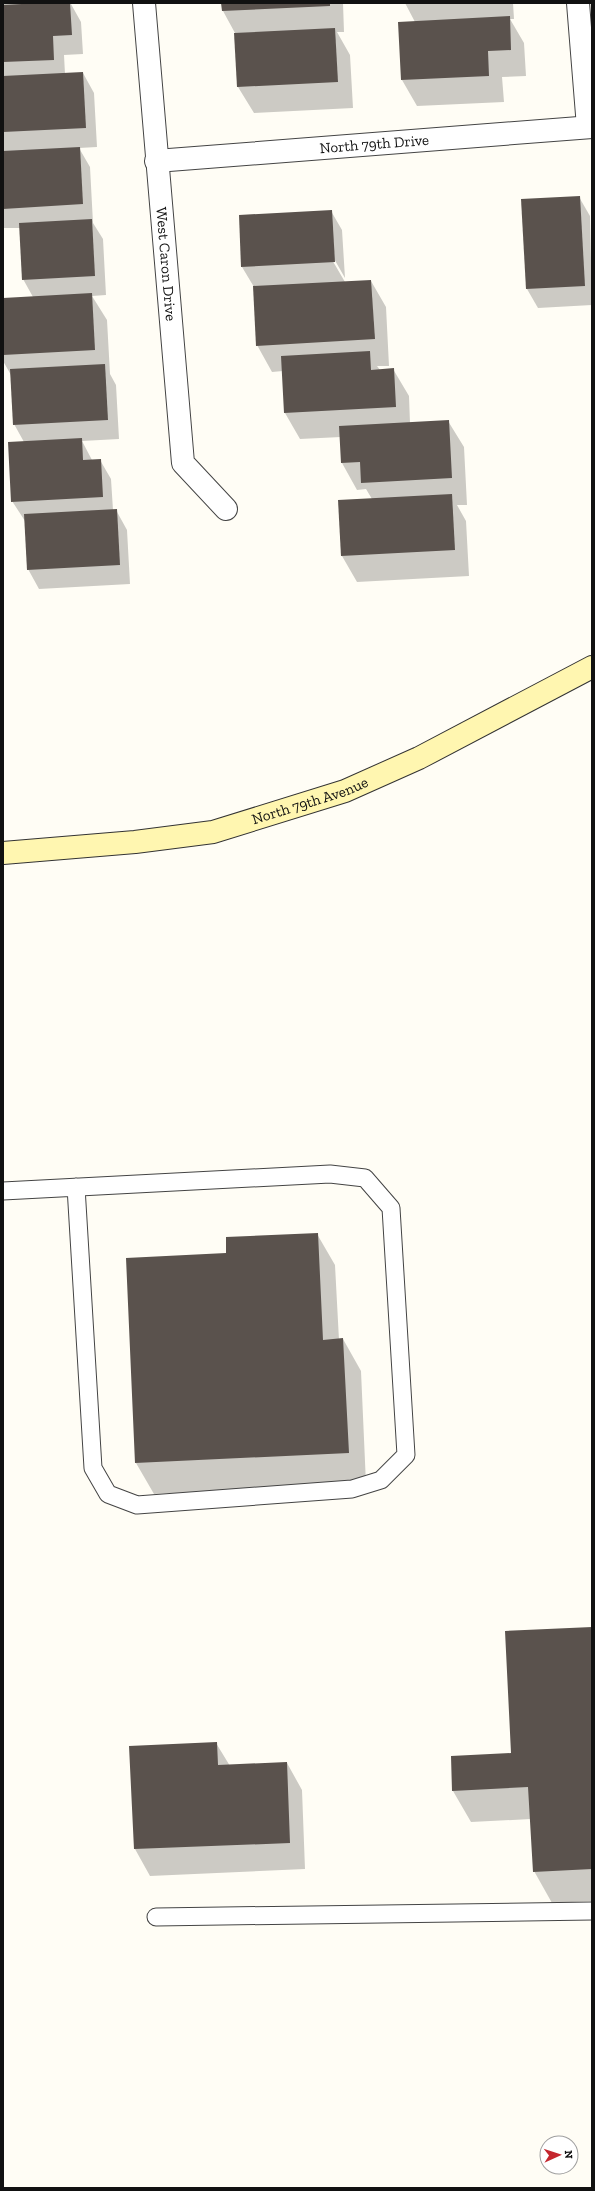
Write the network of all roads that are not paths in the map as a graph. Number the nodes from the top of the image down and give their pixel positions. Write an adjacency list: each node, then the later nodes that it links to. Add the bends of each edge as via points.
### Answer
1 (144, 3): 4 (street, West Caron Drive)
2 (578, 3): 3 (street)
3 (590, 127): 4 (street, North 79th Drive)
4 (156, 160): 5 (street, West Caron Drive, via 183,463)
5 (226, 509)
6 (592, 666): 7 (street, North 79th Avenue, via 418,758 346,791 213,832 135,842)
7 (3, 853)
8 (76, 1187): 8 (lane, via 93,1468 108,1494 137,1505 352,1489 381,1480 406,1454 391,1208 365,1178 330,1174); 9 (lane)
9 (3, 1191)
10 (592, 1911): 11 (lane)
11 (156, 1917)

